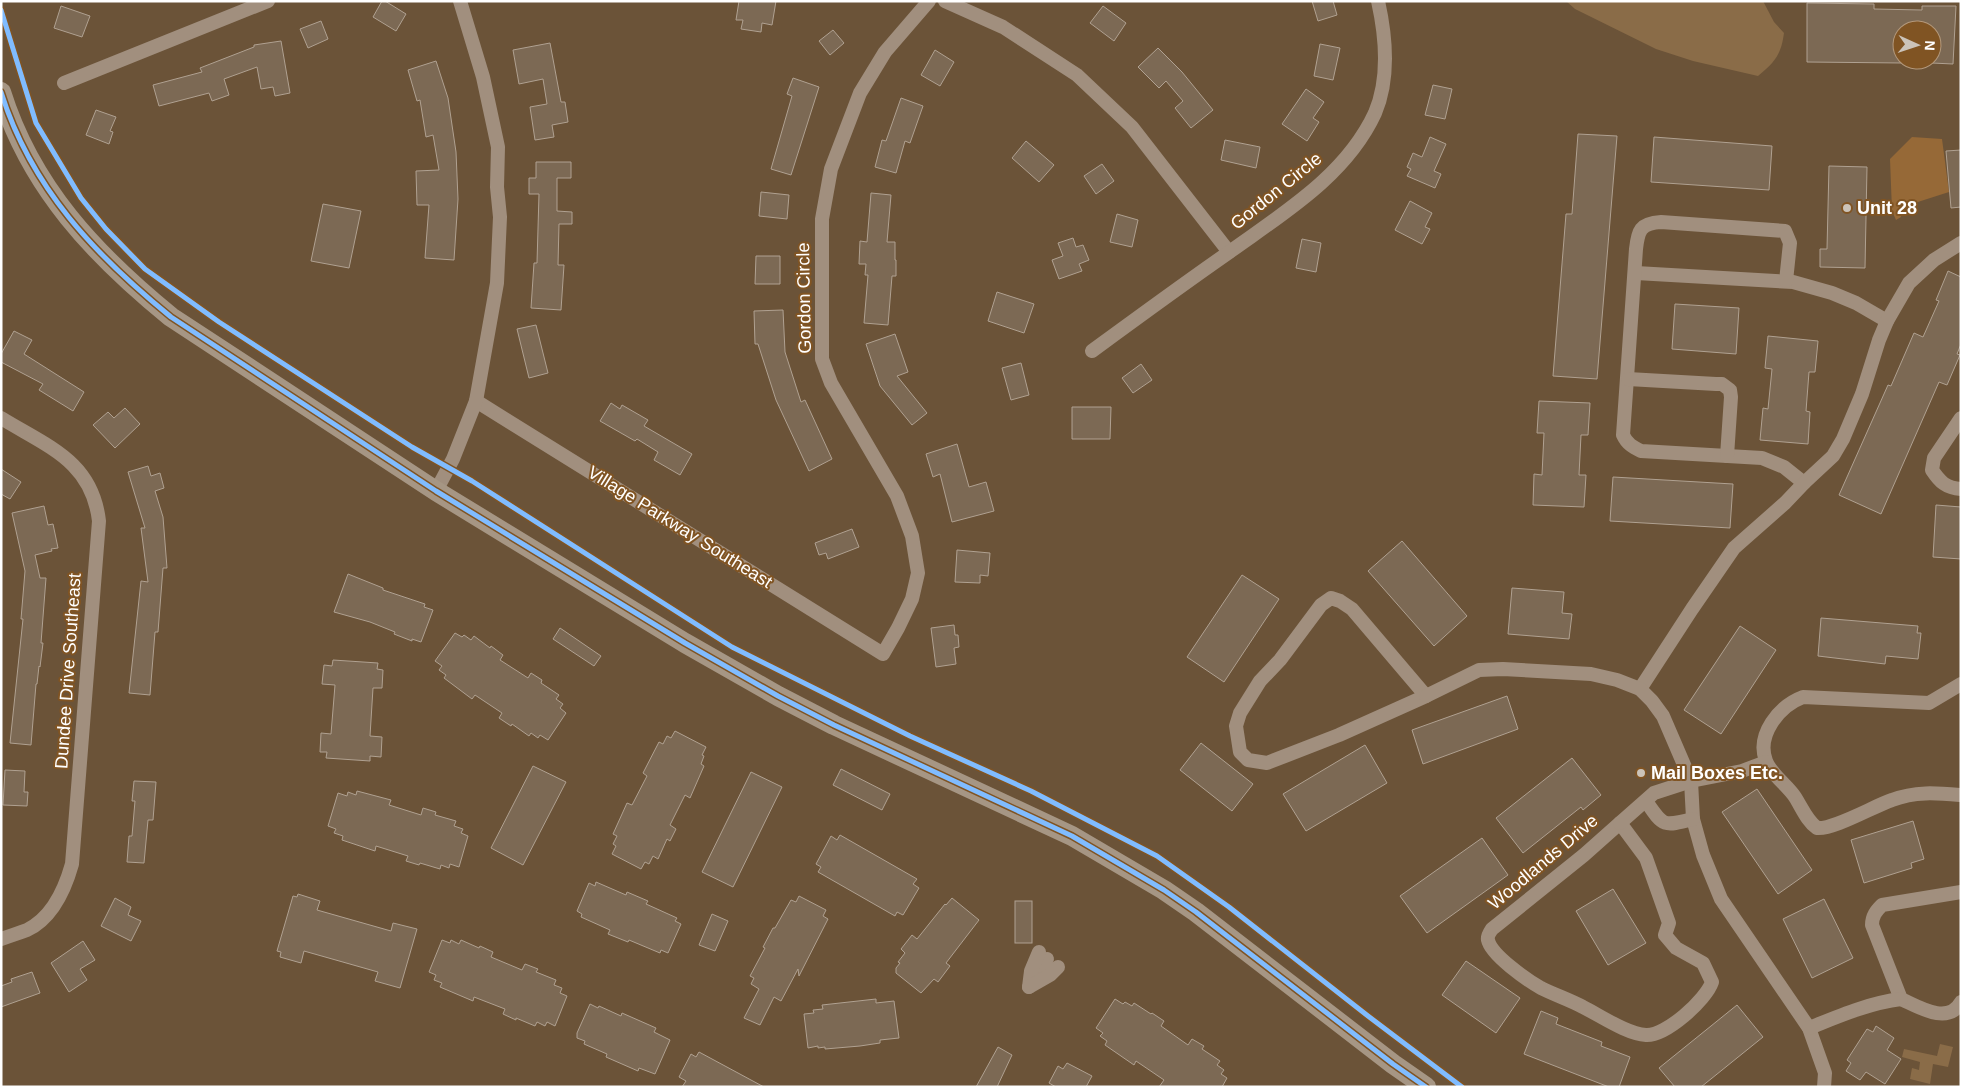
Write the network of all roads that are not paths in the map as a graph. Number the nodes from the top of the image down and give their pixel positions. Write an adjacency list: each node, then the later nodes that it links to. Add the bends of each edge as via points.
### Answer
1 (268, 1): 6 (street)
2 (460, 1): 15 (street, via 483,77 498,147 500,217 497,283)
3 (929, 1): 22 (street, Gordon Circle, via 885,52 860,93 831,169 822,219 822,359 831,383 897,496 912,536 918,573 912,599)
4 (945, 1): 9 (street, via 1004,27 1077,75 1132,127)
5 (1378, 1): 9 (street, Gordon Circle, via 1384,29 1385,72 1376,112 1359,142 1322,182 1281,216)
6 (64, 83)
7 (1, 92): 21 (street, via 20,141 59,207 77,230 134,286 211,344)
8 (1961, 243): 12 (street, via 1934,260 1909,283)
9 (1229, 252): 13 (street, Gordon Circle)
10 (1636, 273): 11 (street); 11 (street, via 1638,235 1642,226 1661,222 1785,232 1790,243); 14 (street)
11 (1786, 281): 12 (street, via 1832,293)
12 (1887, 321): 19 (street, via 1843,439 1833,456)
13 (1092, 350)
14 (1628, 379): 18 (street, via 1623,435 1632,446 1642,451); 18 (street, via 1726,386 1731,397)
15 (476, 401): 21 (street, via 453,459); 22 (street, Village Parkway Southeast)
16 (1, 418): 33 (street, Dundee Drive Southeast, via 76,466 97,503 99,521 72,864 66,885 44,918 28,929)
17 (1961, 418): 20 (street, via 1934,458 1932,470 1946,486)
18 (1727, 456): 19 (street, via 1762,458 1784,467)
19 (1804, 483): 24 (street, via 1734,548)
20 (1961, 489)
21 (436, 490): 38 (street, via 778,696 894,754 1064,832 1164,890)
22 (883, 654)
23 (1961, 684): 26 (street, via 1930,703 1796,700 1779,714 1764,736)
24 (1640, 689): 25 (street, via 1591,674 1503,669 1479,670); 27 (street, via 1663,716)
25 (1426, 696): 25 (street, via 1267,763 1248,760 1240,752 1236,726 1240,713 1260,681 1280,660 1321,604 1331,598 1352,609)
26 (1766, 762): 27 (street, Woodlands Drive, via 1742,771); 28 (street, via 1817,828 1832,826 1909,795)
27 (1691, 781): 29 (street, Woodlands Drive, via 1654,793); 30 (street)
28 (1961, 795)
29 (1646, 801): 30 (street, via 1664,823); 31 (street, Woodlands Drive)
30 (1693, 819): 37 (street, via 1721,899)
31 (1620, 823): 31 (street, Woodlands Drive, via 1492,929 1488,940 1495,952 1542,988 1628,1030 1654,1034 1679,1020 1712,982 1703,964 1676,948 1665,935 1670,923 1646,858)
32 (1961, 892): 35 (street, via 1882,905 1876,910 1872,924)
33 (1, 939)
34 (1048, 959): 34 (street, via 1050,975 1030,987 1031,971)
35 (1900, 999): 36 (street, via 1941,1014); 37 (street)
36 (1961, 1002)
37 (1809, 1028): 39 (street, via 1826,1073)
38 (1426, 1087)
39 (1824, 1087)

